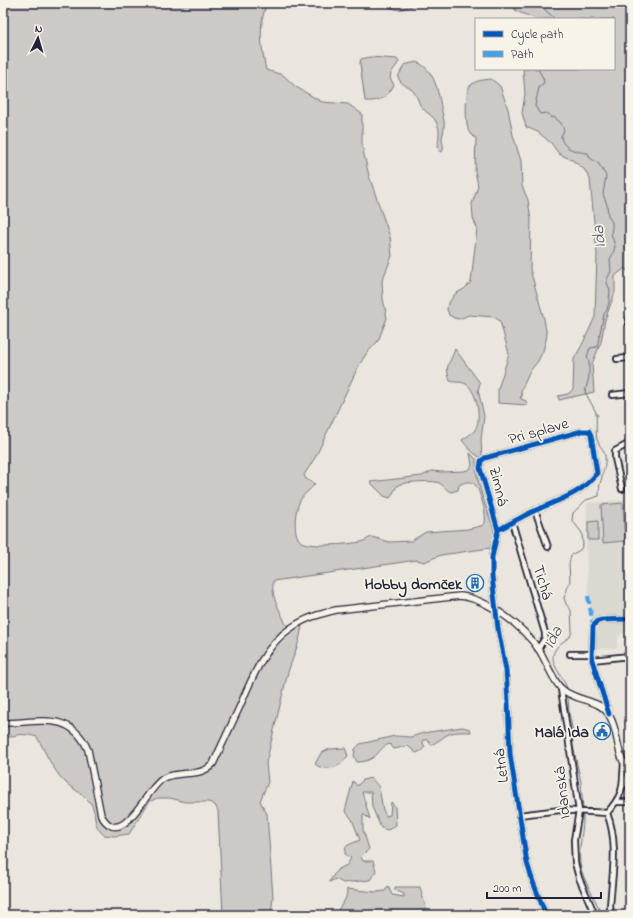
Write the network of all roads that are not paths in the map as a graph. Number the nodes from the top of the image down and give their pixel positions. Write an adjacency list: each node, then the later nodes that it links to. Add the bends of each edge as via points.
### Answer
1 (630, 316): 2 (street)
2 (629, 323)
3 (630, 358): 4 (street)
4 (617, 360)
5 (630, 393): 6 (street)
6 (612, 395)
7 (630, 443): 9 (street, via 615,451)
8 (481, 461): 10 (street, Pri splave, via 589,431 596,473 578,492); 12 (street, Zimná, via 481,473)
9 (622, 489)
10 (535, 510): 11 (street, Pri splave); 13 (street)
11 (512, 522): 12 (street, Pri splave); 16 (street, Tichá, via 546,633)
12 (498, 530): 15 (street, Zimná, via 492,570)
13 (548, 547)
14 (630, 610): 18 (street, via 628,619 596,623 593,629)
15 (497, 611): 16 (main road, via 521,630); 23 (main road, via 476,600 456,596 336,610 313,616 290,628 273,644 257,668 208,770 174,774 162,779 129,820 120,826 110,825 101,815 88,750 77,732 65,724 54,721); 32 (street, Letná, via 506,670 510,754)
16 (538, 649): 21 (main road)
17 (570, 654): 18 (street)
18 (592, 654): 20 (street)
19 (630, 656): 20 (street)
20 (592, 660): 22 (street)
21 (561, 688): 22 (main road, via 572,695); 30 (street, Idanská)
22 (603, 703): 24 (main road, via 615,727)
23 (3, 723)
24 (624, 762): 25 (main road); 27 (street)
25 (630, 767)
26 (629, 777): 27 (street)
27 (623, 788): 28 (street)
28 (616, 802): 29 (street); 31 (street)
29 (630, 802)
30 (582, 811): 31 (street); 32 (street, via 560,810); 34 (street, Idanská, via 574,840 575,858 579,878)
31 (607, 813): 35 (street, via 614,845 610,907)
32 (519, 815): 33 (street, Letná, via 527,863)
33 (546, 915)
34 (595, 915)
35 (614, 915)

